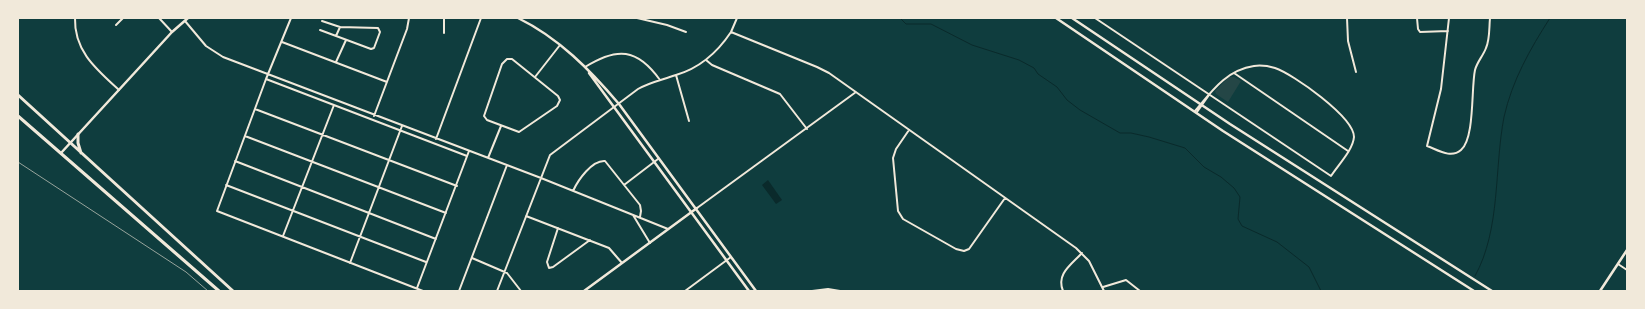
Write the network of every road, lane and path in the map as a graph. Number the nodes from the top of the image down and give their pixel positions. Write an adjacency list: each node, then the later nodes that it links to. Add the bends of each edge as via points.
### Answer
1 (75, 18): 46 (street, via 76,35 83,52 92,65)
2 (123, 18): 23 (street)
3 (159, 18): 27 (street)
4 (188, 18): 21 (street)
5 (291, 18): 33 (street)
6 (409, 18): 45 (street)
7 (444, 18): 30 (street)
8 (481, 18): 68 (street)
9 (518, 18): 34 (street)
10 (637, 18): 28 (street)
11 (737, 18): 29 (street)
12 (1056, 18): 56 (street)
13 (1072, 18): 53 (street)
14 (1095, 18): 49 (street)
15 (1151, 18): 16 (street)
16 (1177, 18)
17 (1347, 18): 38 (street, via 1348,41)
18 (1417, 18): 26 (street, via 1420,31)
19 (1449, 18): 26 (street)
20 (1490, 18): 26 (street, via 1486,47 1475,70 1473,116 1464,146 1457,153 1451,154 1427,146 1441,89)
21 (184, 20): 27 (street); 40 (street, via 212,51)
22 (322, 21): 24 (street)
23 (116, 25)
24 (340, 26): 31 (street); 32 (street, via 376,28 380,31 372,49)
25 (320, 30): 31 (street)
26 (1448, 31)
27 (172, 32): 46 (street)
28 (686, 32)
29 (731, 32): 35 (street, via 720,48); 47 (street, via 816,67)
30 (444, 33)
31 (336, 36): 32 (street)
32 (346, 40): 36 (street)
33 (282, 42): 36 (street); 40 (street)
34 (561, 44): 37 (street); 42 (street)
35 (706, 60): 41 (street); 62 (street, via 712,65 783,95)
36 (336, 62): 45 (street)
37 (585, 67): 44 (street, via 606,56 628,54 648,64); 51 (street); 54 (street)
38 (1356, 72)
39 (1234, 73): 49 (street, via 1224,78); 71 (street); 71 (street, via 1248,67 1266,66 1281,71 1302,84 1349,123 1353,129 1354,139)
40 (268, 74): 43 (street); 50 (street)
41 (676, 75): 44 (street); 59 (street)
42 (535, 77): 61 (street, via 558,96 558,104 521,131); 61 (street, via 512,59 504,61 484,114 487,120)
43 (266, 79): 52 (street); 55 (street)
44 (660, 80): 51 (street, via 643,86)
45 (387, 82): 58 (street)
46 (119, 90): 65 (street)
47 (856, 92): 62 (street); 64 (street)
48 (18, 95): 69 (main road)
49 (1208, 95): 53 (street); 71 (street, via 1331,176)
50 (335, 101): 52 (street); 58 (street)
51 (619, 104): 54 (street); 76 (street)
52 (334, 105): 63 (street); 66 (street)
53 (1201, 105): 56 (street); 134 (street)
54 (614, 107): 80 (street); 82 (street, via 551,154)
55 (255, 109): 66 (street); 67 (street)
56 (1196, 112): 133 (street)
57 (18, 116): 72 (main road)
58 (374, 116): 60 (street)
59 (689, 121)
60 (402, 126): 63 (street); 68 (street)
61 (501, 126): 75 (street)
62 (807, 129): 90 (street)
63 (401, 130): 74 (street); 78 (street)
64 (909, 130): 89 (street); 89 (street, via 893,158 898,211 903,219 964,251 969,249)
65 (78, 134): 69 (street); 73 (main road)
66 (322, 135): 78 (street); 79 (street)
67 (245, 136): 77 (street); 79 (street)
68 (436, 139): 70 (street)
69 (69, 144): 72 (street); 73 (main road)
70 (469, 151): 74 (street); 75 (street)
71 (1348, 151)
72 (61, 152): 118 (main road)
73 (82, 155): 119 (main road)
74 (467, 156): 86 (street)
75 (488, 158): 81 (street)
76 (658, 159): 80 (street); 90 (street)
77 (235, 160): 83 (street); 85 (street)
78 (389, 160): 86 (street); 87 (street)
79 (312, 162): 85 (street); 87 (street)
80 (654, 162): 84 (street); 93 (street)
81 (507, 166): 82 (street); 108 (street)
82 (541, 178): 88 (street); 96 (street)
83 (226, 185): 91 (street); 100 (street, via 218,212)
84 (624, 185): 88 (street, via 607,162 601,161 582,175); 97 (street, via 641,207)
85 (302, 186): 91 (street); 92 (street)
86 (457, 186): 94 (street)
87 (379, 188): 92 (street); 94 (street)
88 (573, 191): 95 (street)
89 (1005, 198): 106 (street)
90 (696, 208): 93 (street); 107 (street)
91 (293, 211): 100 (street); 101 (street)
92 (369, 212): 101 (street); 102 (street)
93 (692, 212): 99 (street); 109 (street)
94 (446, 213): 102 (street)
95 (633, 214): 97 (street); 104 (street)
96 (526, 216): 98 (street); 115 (street)
97 (640, 217): 99 (street)
98 (558, 228): 103 (street); 103 (street, via 547,262 548,268)
99 (669, 229): 104 (street)
100 (283, 236): 111 (street)
101 (360, 237): 110 (street); 111 (street)
102 (436, 239): 110 (street)
103 (590, 240): 112 (street, via 611,249)
104 (650, 243): 112 (street)
105 (1627, 250): 113 (street)
106 (1082, 253): 116 (street); 130 (street, via 1062,276 1060,283)
107 (731, 257): 109 (street); 127 (street)
108 (472, 258): 115 (street); 121 (street)
109 (727, 260): 125 (street); 126 (street)
110 (426, 262): 117 (street)
111 (350, 263): 117 (street)
112 (622, 263): 124 (street)
113 (1618, 264): 114 (street); 135 (street)
114 (1627, 270)
115 (505, 271): 122 (street); 123 (street)
116 (1103, 287): 131 (street); 132 (street, via 1126,280)
117 (417, 288): 120 (street)
118 (219, 291)
119 (232, 291)
120 (423, 291)
121 (459, 291)
122 (497, 291)
123 (521, 291)
124 (584, 291)
125 (685, 291)
126 (749, 291)
127 (756, 291)
128 (812, 291): 129 (street)
129 (840, 291)
130 (1063, 291)
131 (1104, 291)
132 (1140, 291)
133 (1474, 291)
134 (1492, 291)
135 (1600, 291)

